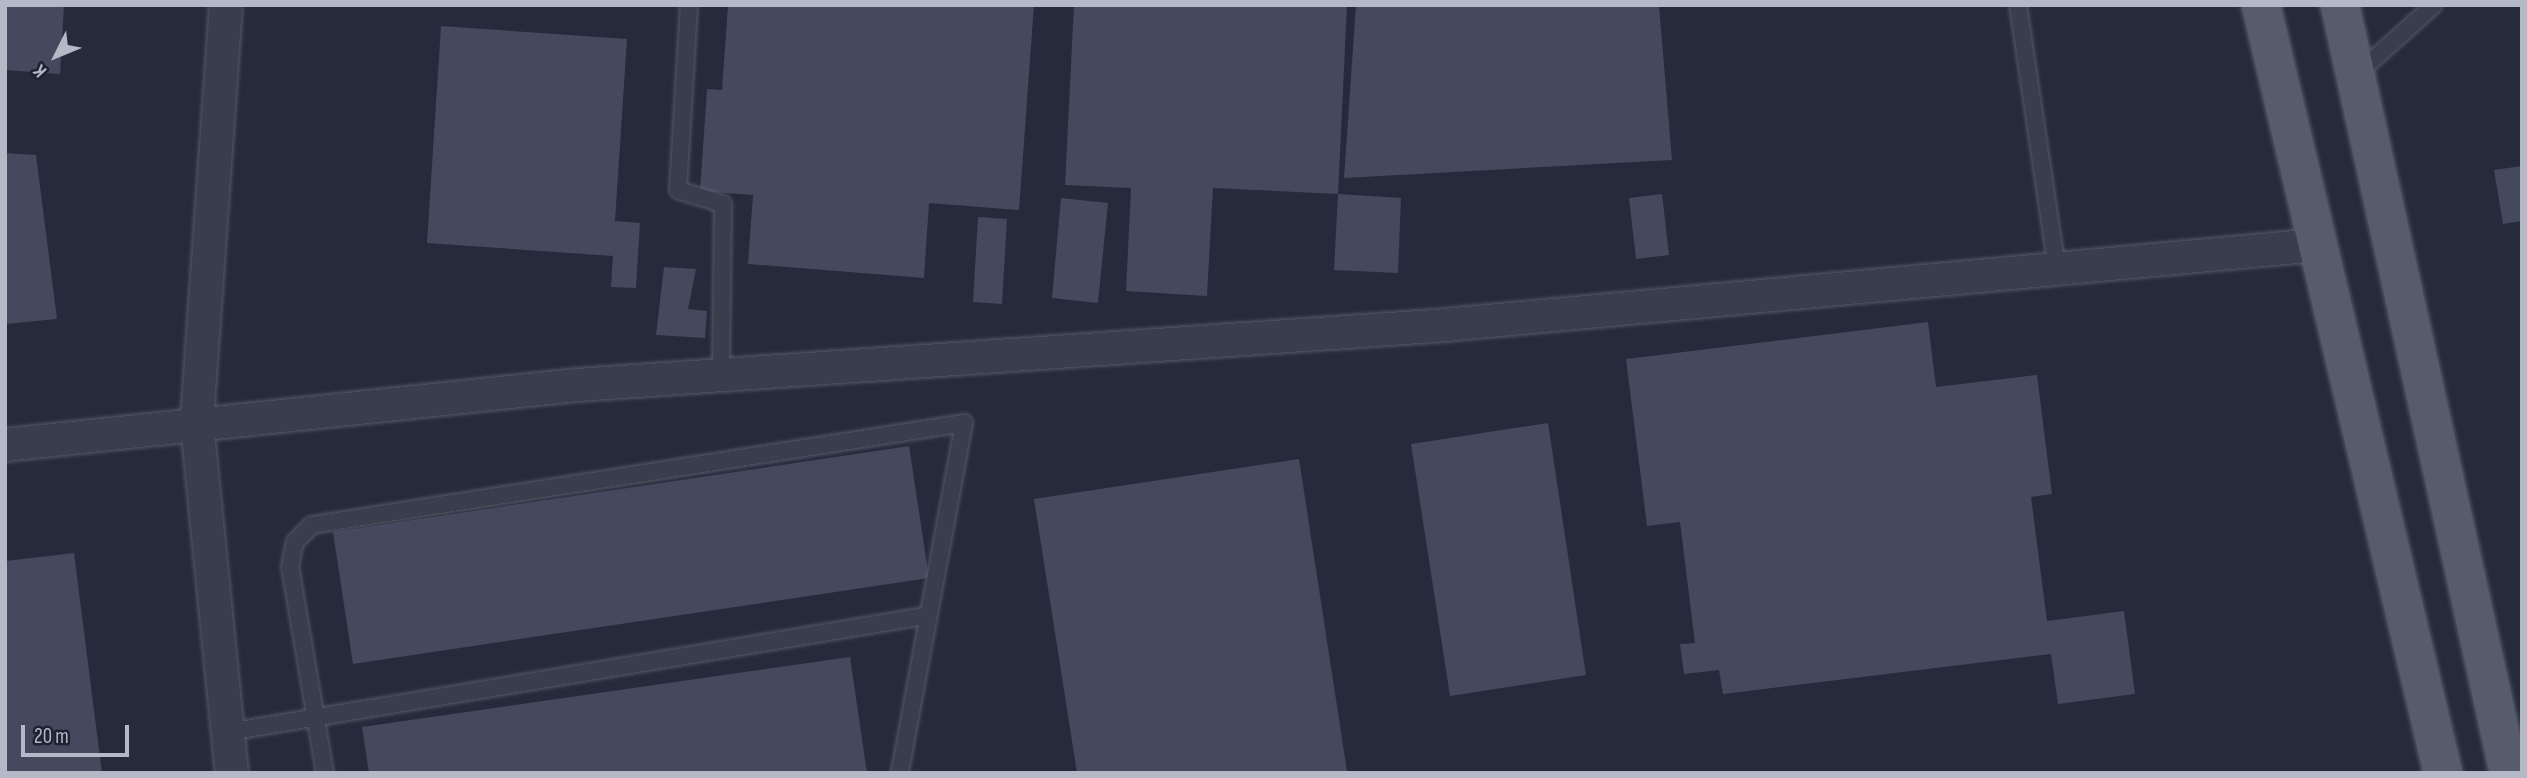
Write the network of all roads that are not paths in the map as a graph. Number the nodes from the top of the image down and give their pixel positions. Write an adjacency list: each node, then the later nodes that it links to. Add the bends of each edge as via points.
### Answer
1 (226, 5): 11 (street)
2 (689, 5): 10 (lane, via 678,190 723,204)
3 (2018, 5): 9 (lane)
4 (2261, 5): 8 (main road)
5 (2340, 5): 7 (main road)
6 (2434, 5): 7 (lane)
7 (2355, 75): 20 (main road)
8 (2318, 245): 9 (street); 19 (main road)
9 (2057, 269): 10 (street, via 1434,326)
10 (721, 375): 11 (street)
11 (197, 424): 12 (street); 15 (street)
12 (5, 445)
13 (925, 616): 14 (lane); 14 (lane, via 964,423 312,525 295,542 290,567); 18 (lane)
14 (316, 719): 15 (lane); 17 (lane)
15 (228, 732): 16 (street)
16 (232, 773)
17 (325, 773)
18 (900, 773)
19 (2443, 773)
20 (2509, 773)

